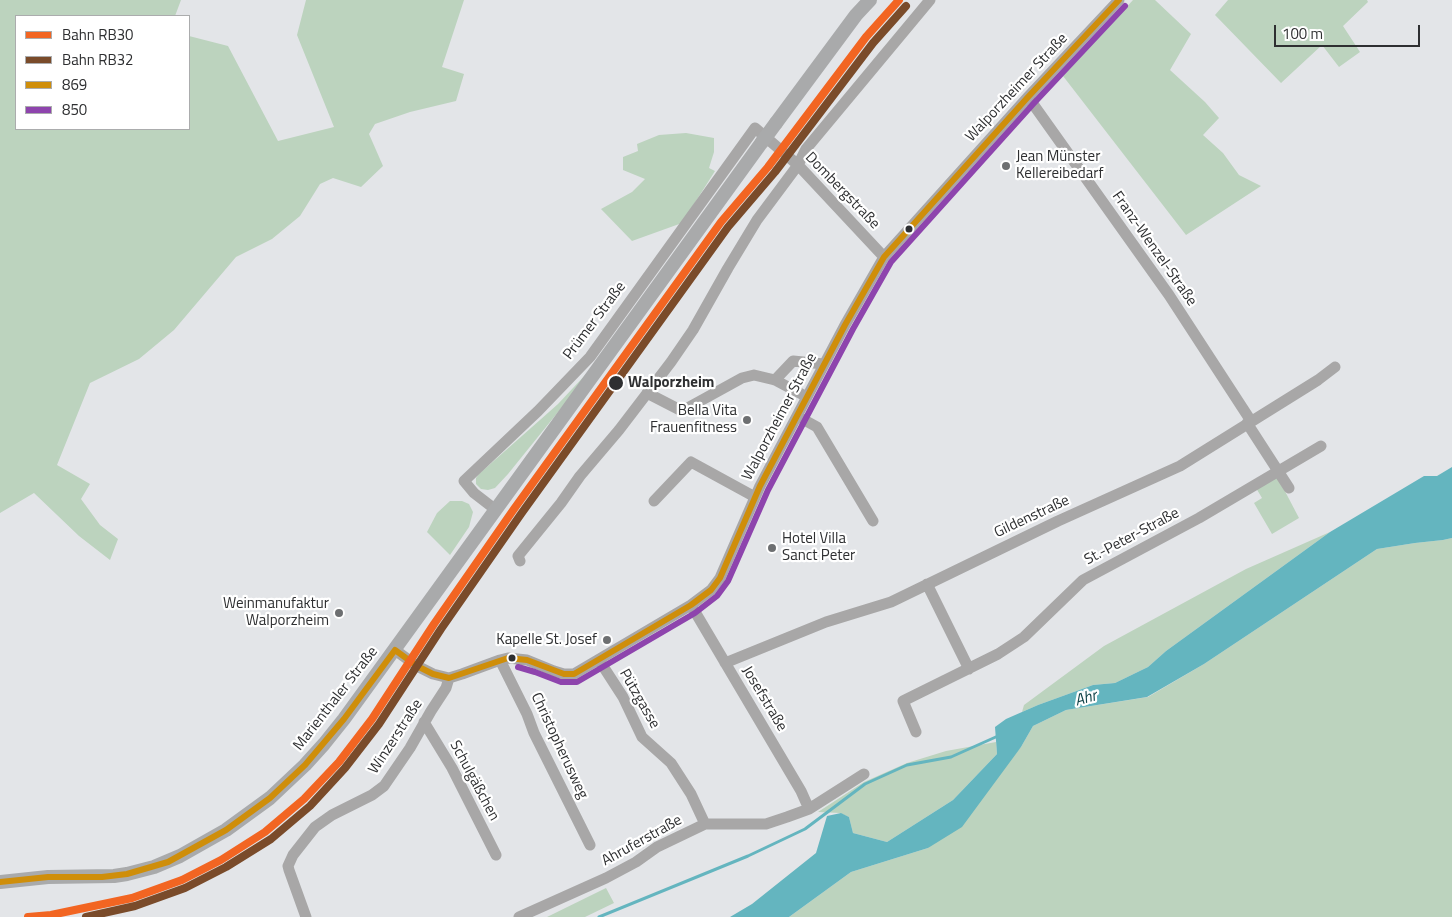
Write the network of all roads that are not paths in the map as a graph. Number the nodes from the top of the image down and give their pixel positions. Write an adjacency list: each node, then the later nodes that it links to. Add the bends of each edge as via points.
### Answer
1 (870, 0): 20 (main road, Marienthaler Straße, bridge, via 762,142)
2 (930, 0): 6 (street, via 806,149)
3 (1119, 0): 4 (street, Walporzheimer Straße)
4 (1028, 97): 7 (street, Walporzheimer Straße); 14 (street, Franz-Wenzel-Straße, via 1169,295)
5 (755, 128): 6 (street, Dombergstraße); 20 (street, Prümer Straße, via 590,357 464,481)
6 (798, 165): 7 (street, Dombergstraße); 11 (street, via 757,220 693,330)
7 (884, 257): 8 (street, Walporzheimer Straße)
8 (824, 364): 10 (street, via 793,362); 12 (street, Walporzheimer Straße)
9 (1335, 367): 14 (street, Gildenstraße)
10 (775, 380): 11 (street, via 754,375 742,378 682,411); 12 (street)
11 (647, 393): 22 (street, via 518,556)
12 (807, 397): 13 (street, Walporzheimer Straße)
13 (797, 416): 18 (street, Walporzheimer Straße); 21 (street, via 817,427)
14 (1249, 422): 16 (street, Franz-Wenzel-Straße); 23 (street, Gildenstraße, via 1180,466)
15 (1321, 446): 16 (street, St.-Peter-Straße)
16 (1278, 471): 17 (street, Franz-Wenzel-Straße); 29 (street, St.-Peter-Straße, via 1083,580 1024,637)
17 (1289, 488)
18 (755, 497): 19 (street, via 691,462); 24 (street, Walporzheimer Straße, via 720,578)
19 (654, 502)
20 (496, 510): 25 (main road, Marienthaler Straße)
21 (873, 521)
22 (520, 561)
23 (928, 584): 28 (street, Gildenstraße, via 891,602 826,622); 29 (street)
24 (691, 606): 27 (street, Walporzheimer Straße); 28 (street, Josefstraße)
25 (395, 650): 30 (street, via 417,666); 38 (main road, Marienthaler Straße, via 305,765 270,798 226,830 168,862 127,874)
26 (500, 660): 27 (street, Walporzheimer Straße, via 527,660 564,674 574,674); 30 (street, Walporzheimer Straße); 36 (street, Christopherusweg)
27 (599, 660): 35 (street, Pützgasse, via 623,697 642,737 671,763)
28 (725, 663): 34 (street, Josefstraße)
29 (969, 669): 32 (street, St.-Peter-Straße, via 903,701)
30 (449, 678): 31 (street, Winzerstraße)
31 (424, 722): 37 (street, Schulgäßchen, via 452,768); 39 (street, Winzerstraße, via 384,786 316,827 293,855 288,866)
32 (916, 732)
33 (864, 774): 34 (street, Ahruferstraße)
34 (808, 805): 35 (street, Ahruferstraße, via 766,824)
35 (705, 824): 40 (street, Ahruferstraße, via 657,846 606,878)
36 (590, 845)
37 (496, 855)
38 (0, 882)
39 (306, 917)
40 (520, 917)

